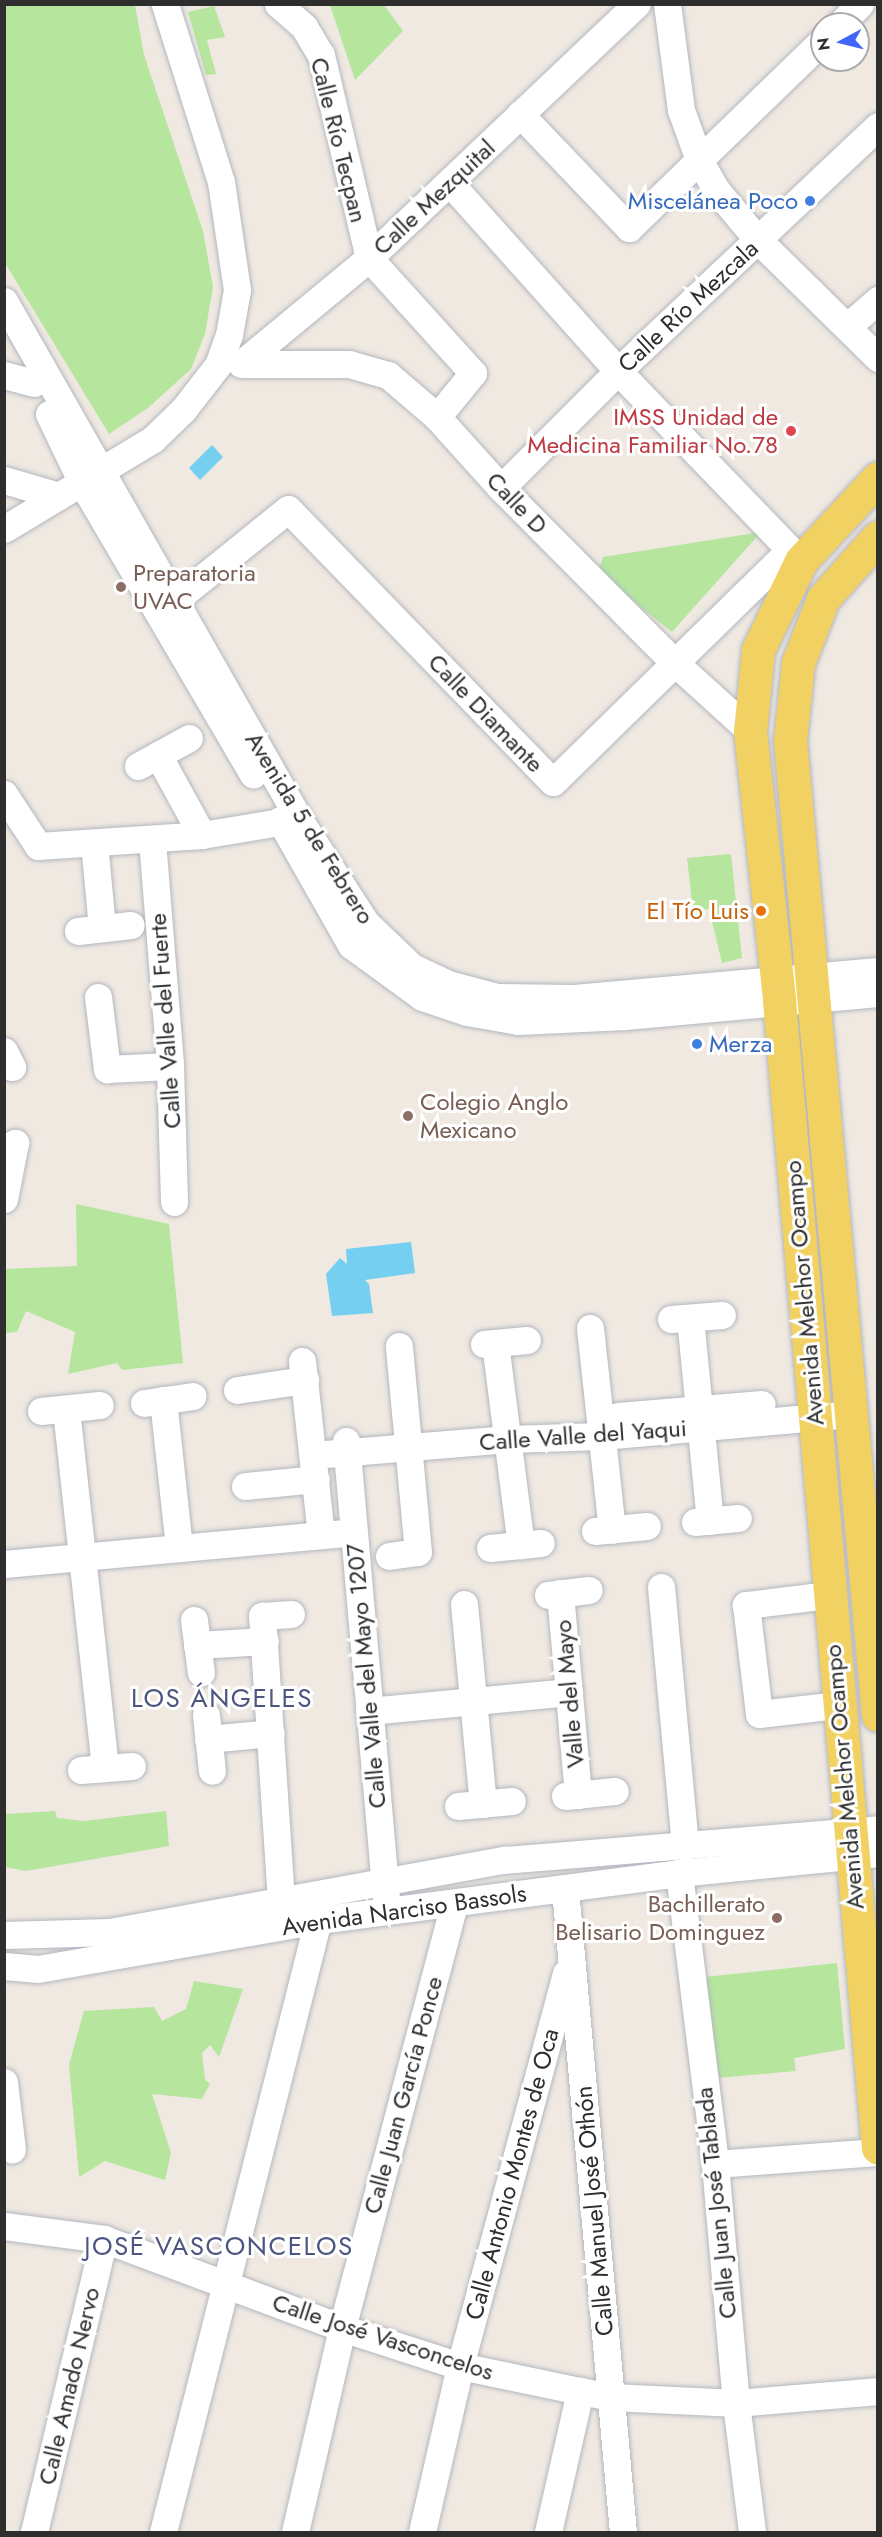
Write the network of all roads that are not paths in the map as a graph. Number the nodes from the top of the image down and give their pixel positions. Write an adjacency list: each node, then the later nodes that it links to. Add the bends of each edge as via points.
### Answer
1 (165, 4): 18 (street, via 221,182 232,249 237,290 229,335)
2 (278, 4): 11 (street, Calle Río Tecpan, via 304,27 321,55)
3 (637, 4): 6 (street, Calle Mezquital)
4 (667, 4): 8 (street, via 681,110)
5 (810, 53): 8 (street)
6 (520, 114): 8 (street, via 629,228); 9 (street, Calle Mezquital)
7 (878, 126): 10 (street, Calle Río Mezcala)
8 (699, 160): 10 (street, via 717,191)
9 (450, 183): 11 (street, Calle Mezquital); 19 (street)
10 (758, 240): 14 (street); 19 (street, Calle Río Mezcala)
11 (369, 258): 17 (street, Calle Mezquital); 22 (street, Calle Río Tecpan, via 473,373)
12 (878, 300): 14 (street)
13 (4, 301): 25 (street, Avenida 5 de Febrero)
14 (848, 326): 16 (street)
15 (4, 332): 21 (street, Avenida 5 de Febrero)
16 (878, 358)
17 (245, 364): 18 (street); 22 (street, Calle D, via 349,364 388,375)
18 (218, 365): 25 (street, via 183,410 153,439)
19 (618, 371): 26 (street, Calle Río Mezcala); 29 (street)
20 (4, 375): 21 (street)
21 (34, 383): 25 (street, Avenida 5 de Febrero)
22 (437, 417): 26 (street, Calle D)
23 (878, 478): 29 (main road, Avenida Melchor Ocampo)
24 (4, 480): 25 (street)
25 (81, 484): 27 (street); 30 (street, Avenida 5 de Febrero); 35 (street, Avenida 5 de Febrero)
26 (501, 488): 31 (street, Calle D)
27 (4, 530)
28 (878, 537): 41 (main road, Avenida Melchor Ocampo, via 823,599 798,663 790,740)
29 (796, 556): 31 (street, Calle Diamante); 32 (main road, Avenida Melchor Ocampo, via 758,650)
30 (175, 600): 31 (street, Calle Diamante, via 288,509 553,782); 35 (street, Avenida 5 de Febrero)
31 (673, 661): 32 (street, Calle D)
32 (750, 731): 42 (main road, Avenida Melchor Ocampo)
33 (189, 738): 36 (street, via 148,760)
34 (4, 794): 38 (street, via 38,846)
35 (290, 821): 36 (street); 42 (street, Avenida 5 de Febrero, via 366,922 412,967 448,984 497,997)
36 (202, 835): 37 (street)
37 (152, 840): 38 (street); 45 (street, Calle Valle del Fuerte)
38 (94, 843): 39 (street, via 90,930)
39 (131, 925)
40 (878, 971): 41 (street, Avenida 5 de Febrero)
41 (810, 988): 42 (street, Avenida 5 de Febrero); 43 (street, Avenida 5 de Febrero); 56 (main road, Avenida Melchor Ocampo)
42 (778, 991): 57 (main road, Avenida Melchor Ocampo)
43 (878, 993)
44 (98, 997): 45 (street, via 107,1069)
45 (170, 1066): 48 (street, Calle Valle del Fuerte)
46 (4, 1149): 47 (street, via 15,1143 7,1200)
47 (4, 1199)
48 (174, 1202)
49 (722, 1315): 58 (street, via 680,1318)
50 (592, 1328): 59 (street)
51 (527, 1340): 60 (street, via 489,1344)
52 (402, 1345): 61 (street)
53 (237, 1390): 63 (street, via 303,1371)
54 (194, 1396): 69 (street, via 153,1402)
55 (100, 1405): 72 (street, via 53,1410)
56 (851, 1406): 57 (street, Calle Valle del Yaqui); 85 (main road, Avenida Melchor Ocampo)
57 (814, 1409): 58 (street, Calle Valle del Yaqui); 76 (main road, Avenida Melchor Ocampo)
58 (700, 1418): 59 (street, Calle Valle del Yaqui); 65 (street, via 702,1521)
59 (601, 1427): 60 (street, Calle Valle del Yaqui); 66 (street, via 603,1530)
60 (507, 1433): 61 (street, Calle Valle del Yaqui); 70 (street, via 531,1544)
61 (410, 1442): 62 (street, Calle Valle del Yaqui); 71 (street, via 418,1552)
62 (346, 1447): 63 (street, Calle Valle del Yaqui); 67 (street, Calle Valle del Mayo 1207)
63 (314, 1459): 64 (street, Calle Valle del Yaqui); 68 (street)
64 (245, 1486)
65 (738, 1518)
66 (647, 1526)
67 (354, 1532): 68 (street); 84 (street, Calle Valle del Mayo 1207)
68 (321, 1535): 69 (street)
69 (178, 1548): 72 (street)
70 (490, 1548)
71 (389, 1556)
72 (85, 1557): 73 (street); 87 (street, via 93,1769)
73 (4, 1563)
74 (661, 1587): 92 (street, Calle Juan José Tablada)
75 (589, 1590): 81 (street, Valle del Mayo, via 554,1594)
76 (828, 1595): 83 (main road, Avenida Melchor Ocampo); 83 (street, via 746,1605 759,1714)
77 (462, 1604): 82 (street)
78 (291, 1614): 79 (street, via 262,1616)
79 (265, 1641): 80 (street, via 196,1633); 86 (street)
80 (201, 1673)
81 (569, 1692): 82 (street); 89 (street, Valle del Mayo, via 572,1796)
82 (473, 1701): 84 (street); 90 (street, via 471,1805)
83 (838, 1705): 91 (main road, Avenida Melchor Ocampo)
84 (369, 1711): 93 (street, Calle Valle del Mayo 1207)
85 (878, 1715)
86 (271, 1733): 88 (street, via 207,1727); 95 (street)
87 (132, 1766)
88 (212, 1771)
89 (615, 1791)
90 (512, 1802)
91 (864, 1842): 92 (street, Avenida Narciso Bassols); 105 (main road, Avenida Melchor Ocampo)
92 (682, 1860): 93 (street, Avenida Narciso Bassols, via 504,1860); 94 (street, Avenida Narciso Bassols); 106 (street, Calle Juan José Tablada)
93 (384, 1882): 95 (street, Avenida Narciso Bassols); 97 (street, Calle Valle del Mayo 1207)
94 (565, 1889): 96 (street, Avenida Narciso Bassols); 101 (street, Calle Manuel José Othón)
95 (281, 1901): 99 (street, Avenida Narciso Bassols)
96 (454, 1902): 97 (street, Avenida Narciso Bassols); 110 (street, Calle Juan García Ponce)
97 (387, 1910): 98 (street, Avenida Narciso Bassols)
98 (318, 1920): 99 (street, Avenida Narciso Bassols); 109 (street)
99 (203, 1928): 100 (street, Avenida Narciso Bassols); 102 (street, Avenida Narciso Bassols, via 39,1969)
100 (4, 1935)
101 (571, 1957): 111 (street, Calle Antonio Montes de Oca); 114 (street, Calle Manuel José Othón)
102 (4, 1966)
103 (4, 2082): 104 (street)
104 (12, 2150)
105 (878, 2150): 106 (street)
106 (714, 2164): 115 (street, Calle Juan José Tablada)
107 (4, 2226): 108 (street, Calle José Vasconcelos)
108 (104, 2239): 109 (street, Calle José Vasconcelos); 116 (street, Calle Amado Nervo)
109 (224, 2285): 110 (street, Calle José Vasconcelos); 117 (street)
110 (342, 2328): 111 (street, Calle José Vasconcelos); 118 (street, Calle Juan García Ponce)
111 (460, 2366): 112 (street, Calle José Vasconcelos); 119 (street, Calle Antonio Montes de Oca)
112 (580, 2391): 114 (street, Calle José Vasconcelos); 120 (street)
113 (878, 2391): 115 (street, Calle José Vasconcelos)
114 (612, 2397): 115 (street, Calle José Vasconcelos); 121 (street, Calle Manuel José Othón)
115 (736, 2403): 122 (street, Calle Juan José Tablada)
116 (34, 2532)
117 (163, 2532)
118 (295, 2532)
119 (422, 2532)
120 (548, 2532)
121 (623, 2532)
122 (753, 2532)

